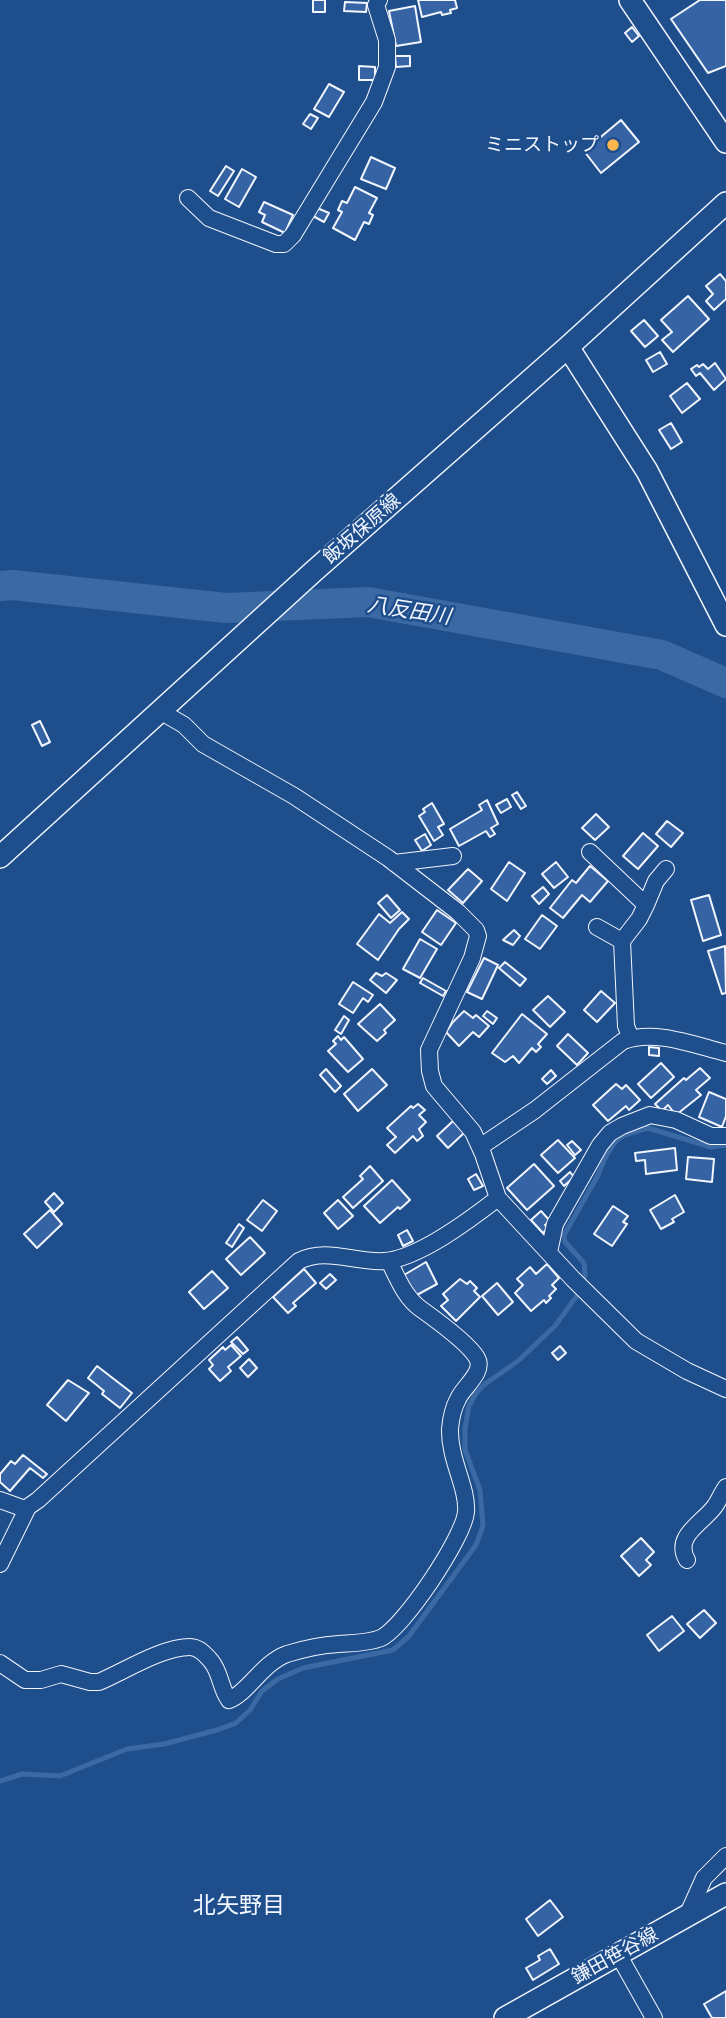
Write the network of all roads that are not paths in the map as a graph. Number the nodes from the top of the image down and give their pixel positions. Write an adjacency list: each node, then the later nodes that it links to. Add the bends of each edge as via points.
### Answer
1 (379, 0): 4 (street, via 376,5 387,40 387,66 374,103 293,235 284,244 276,244 209,218)
2 (630, 0): 3 (main road)
3 (726, 142)
4 (188, 198)
5 (726, 203): 6 (main road, 飯坂保原線)
6 (568, 347): 7 (main road, via 647,471); 8 (main road, 飯坂保原線)
7 (726, 625)
8 (160, 711): 11 (main road, 飯坂保原線); 12 (street, via 184,725 203,744 294,796)
9 (590, 852): 14 (street)
10 (453, 856): 12 (street)
11 (0, 857)
12 (394, 863): 20 (street, via 458,912 478,936 428,1060 434,1086)
13 (666, 869): 14 (street)
14 (646, 905): 16 (street)
15 (597, 927): 16 (street)
16 (622, 941): 17 (street, via 626,1026)
17 (631, 1038): 18 (street, via 657,1037); 20 (street)
18 (726, 1053)
19 (726, 1136): 22 (street, via 711,1136 676,1120 650,1115 610,1133 555,1224)
20 (480, 1147): 21 (street)
21 (498, 1198): 22 (street); 23 (street, via 432,1243)
22 (549, 1252): 24 (street, via 636,1341)
23 (389, 1261): 27 (street, via 318,1254 299,1261); 30 (street, via 411,1299 446,1327 479,1364 459,1395 450,1428 467,1510 463,1528 392,1631 379,1639 286,1655 229,1700 221,1690 215,1665 199,1649 190,1647 164,1653 99,1682 61,1674 25,1680)
24 (726, 1389)
25 (726, 1486): 28 (street, via 716,1505 688,1533 682,1545)
26 (0, 1500): 27 (street)
27 (28, 1507): 29 (street)
28 (687, 1560)
29 (0, 1564)
30 (0, 1663)
31 (726, 1856): 33 (street, via 704,1878)
32 (726, 1894): 33 (main road, 鎌田笹谷線)
33 (687, 1916): 34 (main road, 鎌田笹谷線)
34 (618, 1954): 35 (main road, 鎌田笹谷線); 36 (street)
35 (505, 2018)
36 (654, 2018)

